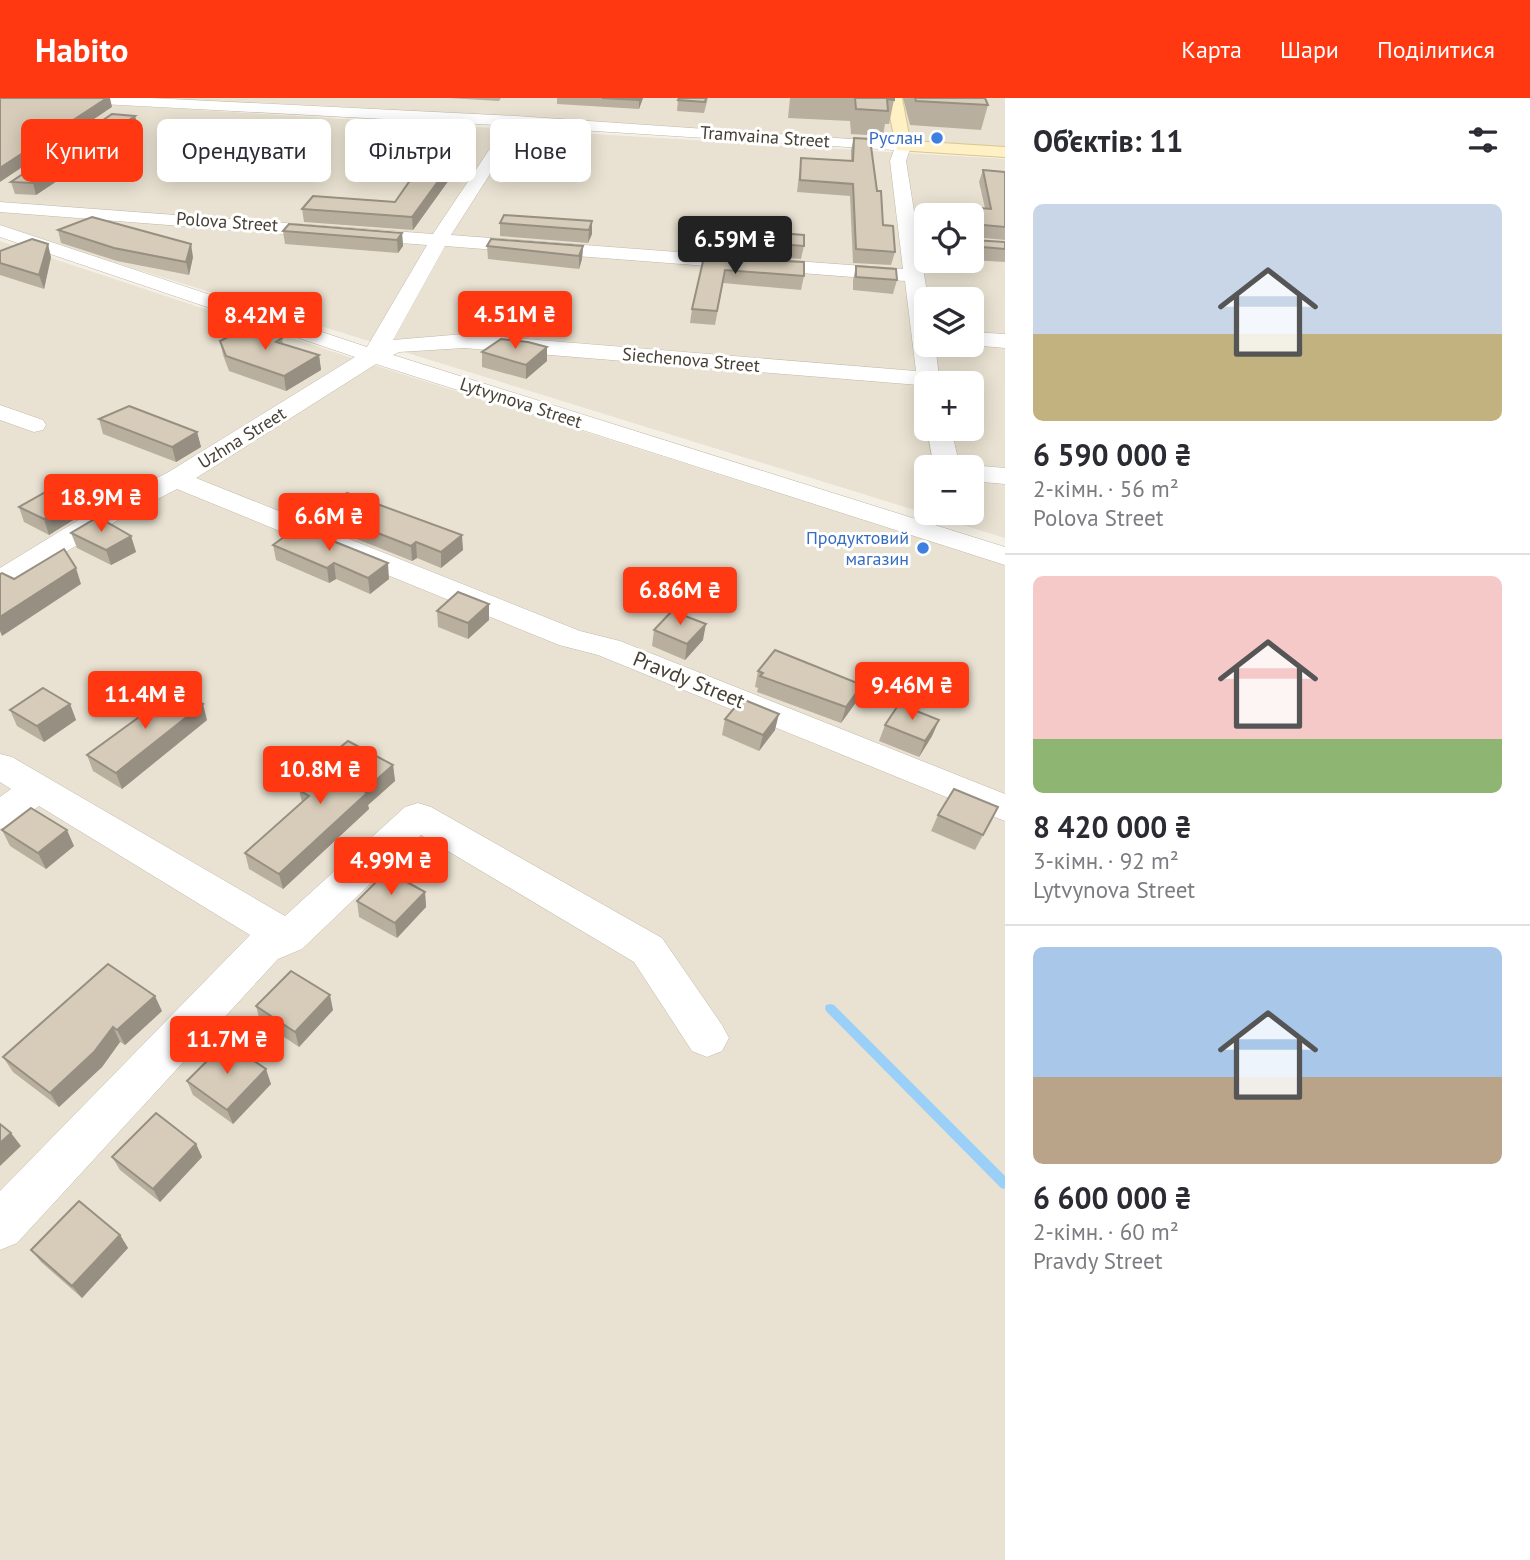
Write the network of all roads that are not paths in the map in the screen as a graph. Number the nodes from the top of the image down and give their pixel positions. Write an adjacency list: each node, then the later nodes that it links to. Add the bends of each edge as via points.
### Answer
1 (64, 98): 3 (street, Tramvaina Street)
2 (894, 98): 5 (street)
3 (138, 100): 4 (street); 5 (street, Tramvaina Street, via 520,115)
4 (111, 119)
5 (903, 145): 6 (street, Tramvaina Street); 9 (street, via 898,161)
6 (1005, 152)
7 (490, 161): 11 (street)
8 (0, 207): 11 (street, Polova Street)
9 (914, 225)
10 (1, 232): 17 (street, Lytvynova Street)
11 (440, 239): 13 (street, Polova Street); 17 (street)
12 (914, 273): 13 (street)
13 (914, 276): 14 (street)
14 (916, 287)
15 (984, 339): 16 (street)
16 (1005, 341)
17 (373, 356): 18 (street, Siechenova Street, via 395,346 464,341); 23 (street, Uzhna Street); 24 (street, Lytvynova Street)
18 (914, 380)
19 (0, 412): 20 (street)
20 (34, 425)
21 (984, 474): 22 (street)
22 (1005, 476)
23 (176, 479): 27 (street, Uzhna Street, via 113,511); 30 (street, Pravdy Street)
24 (914, 516)
25 (943, 525): 26 (street, Lytvynova Street)
26 (1005, 556)
27 (0, 580)
28 (0, 766): 29 (street)
29 (35, 790): 31 (street); 32 (street)
30 (1005, 808)
31 (0, 816)
32 (288, 938): 33 (street, via 418,816 648,950); 34 (street, via 264,947)
33 (708, 1038)
34 (0, 1227)

